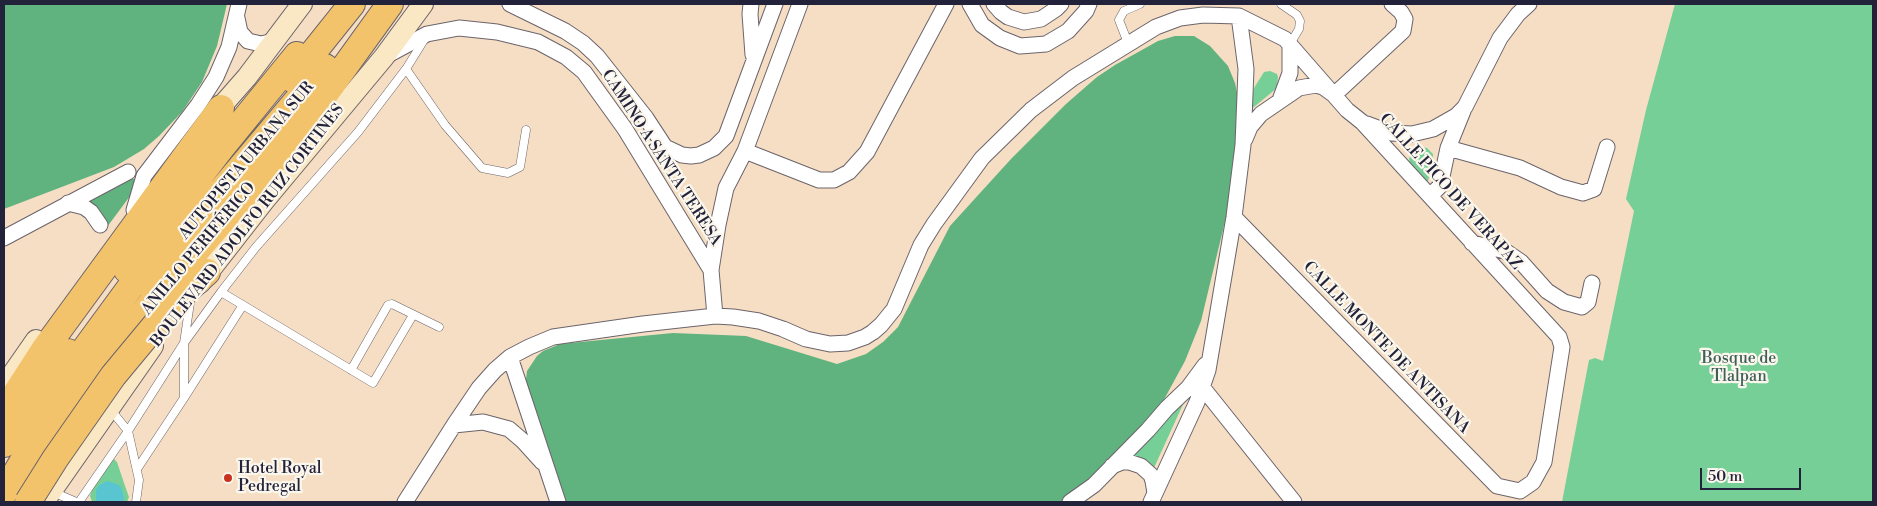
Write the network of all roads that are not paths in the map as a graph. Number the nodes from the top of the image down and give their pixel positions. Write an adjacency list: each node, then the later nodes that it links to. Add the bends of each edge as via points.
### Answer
1 (302, 4): 23 (main road)
2 (338, 4): 70 (highway, via 158,228)
3 (352, 4): 71 (highway, AUTOPISTA URBANA SUR, via 216,171 25,429)
4 (374, 4): 76 (highway, AUTOPISTA URBANA SUR, via 183,236 33,444)
5 (390, 4): 60 (highway, ANILLO PERIFÉRICO, via 292,140 152,302)
6 (423, 4): 26 (main road, BOULEVARD ADOLFO RUIZ CORTINES)
7 (510, 4): 33 (street, CAMINO A SANTA TERESA, via 583,43)
8 (751, 4): 27 (street)
9 (774, 4): 27 (street, CAMINO A SANTA TERESA)
10 (800, 4): 40 (street, CAMINO A SANTA TERESA)
11 (946, 4): 40 (street, via 866,152 849,172 834,180 819,180)
12 (970, 4): 15 (street, via 982,25 1000,38 1020,46 1046,44 1068,31)
13 (994, 4): 14 (street, via 1008,17 1024,22 1041,19)
14 (1061, 4)
15 (1089, 4)
16 (1140, 4): 24 (lane, via 1124,11 1119,20)
17 (1281, 4): 25 (lane, via 1300,21)
18 (1392, 4): 29 (street, via 1405,19 1403,31)
19 (1529, 4): 31 (street, CALLE PICO DE VERAPAZ, via 1500,38)
20 (238, 9): 23 (street, via 238,26 243,37 261,44); 44 (street, via 229,47 216,77 144,176)
21 (1239, 16): 24 (street, via 1180,18); 25 (street); 37 (street, via 1246,69)
22 (427, 34): 26 (street, CAMINO A SANTA TERESA); 28 (lane); 35 (street, CAMINO A SANTA TERESA, via 459,28 497,32 538,42 566,57 584,72)
23 (274, 41): 32 (main road)
24 (1128, 43): 56 (street, via 1031,110 982,158 934,224 921,245 894,309 873,332 848,343 830,344 806,339 759,321)
25 (1290, 44): 29 (street); 30 (street, via 1290,73)
26 (384, 57): 51 (main road, BOULEVARD ADOLFO RUIZ CORTINES, via 264,201)
27 (753, 60): 33 (street, CAMINO A SANTA TERESA, via 726,136 707,152 691,156 673,152 665,147)
28 (406, 69): 36 (lane, via 445,125 482,168 508,173 520,167); 51 (lane, via 358,132 256,247)
29 (1334, 95): 30 (street, via 1323,87 1309,85); 34 (street)
30 (1280, 100): 37 (street, via 1256,119)
31 (1465, 107): 34 (street, CALLE PICO DE VERAPAZ, via 1445,124 1412,134 1391,133); 39 (street)
32 (220, 108): 44 (main road, via 184,146); 67 (highway, via 44,350)
33 (646, 118): 35 (street)
34 (1362, 122): 42 (street, CALLE PICO DE VERAPAZ)
35 (625, 128): 50 (street, CAMINO A SANTA TERESA)
36 (526, 130)
37 (1243, 145): 45 (street)
38 (1608, 147): 39 (street, via 1594,189 1583,193 1561,187 1520,168)
39 (1448, 148): 42 (street, via 1440,186)
40 (745, 150): 50 (street, CAMINO A SANTA TERESA, via 726,188)
41 (128, 172): 43 (street)
42 (1430, 196): 49 (street, CALLE PICO DE VERAPAZ)
43 (68, 203): 46 (street, via 84,207); 47 (street)
44 (134, 210): 63 (main road)
45 (1234, 217): 59 (street); 75 (street, CALLE MONTE DE ANTISANA, via 1497,486)
46 (100, 225)
47 (11, 229): 48 (street)
48 (4, 238)
49 (1472, 243): 52 (street, via 1505,251 1564,302 1582,307 1588,302); 75 (street, CALLE PICO DE VERAPAZ, via 1559,337 1562,347 1544,462 1533,482)
50 (711, 270): 56 (street, CAMINO A SANTA TERESA)
51 (214, 282): 53 (main road, BOULEVARD ADOLFO RUIZ CORTINES); 54 (lane); 58 (lane); 80 (highway, bridge, via 178,298 113,376)
52 (1592, 283)
53 (192, 294): 58 (lane); 66 (main road, BOULEVARD ADOLFO RUIZ CORTINES)
54 (243, 305): 62 (lane); 65 (lane)
55 (414, 315): 57 (lane); 62 (lane, via 388,305); 62 (lane, via 373,383)
56 (715, 316): 61 (street, via 554,337)
57 (439, 327)
58 (184, 344): 65 (lane); 69 (lane)
59 (1212, 350): 64 (street); 73 (street, via 1188,388)
60 (111, 356): 78 (highway); 79 (highway, ANILLO PERIFÉRICO)
61 (510, 357): 68 (street, via 479,388); 72 (street)
62 (351, 370)
63 (4, 386)
64 (1203, 388): 77 (street); 86 (street)
65 (184, 398): 74 (lane)
66 (109, 407): 69 (lane); 78 (main road, BOULEVARD ADOLFO RUIZ CORTINES)
67 (4, 412)
68 (454, 425): 72 (street, via 483,422 509,429); 83 (street)
69 (128, 431): 74 (lane); 81 (lane)
70 (4, 444)
71 (4, 466)
72 (546, 467): 84 (street)
73 (1110, 467): 77 (street, via 1129,462 1142,466 1153,481); 85 (street, via 1094,485)
74 (137, 469): 82 (lane)
75 (1520, 491)
76 (4, 492)
77 (1153, 498)
78 (44, 499): 81 (lane)
79 (20, 502)
80 (28, 502)
81 (77, 502)
82 (136, 502)
83 (406, 502)
84 (558, 502)
85 (1070, 502)
86 (1294, 502)

